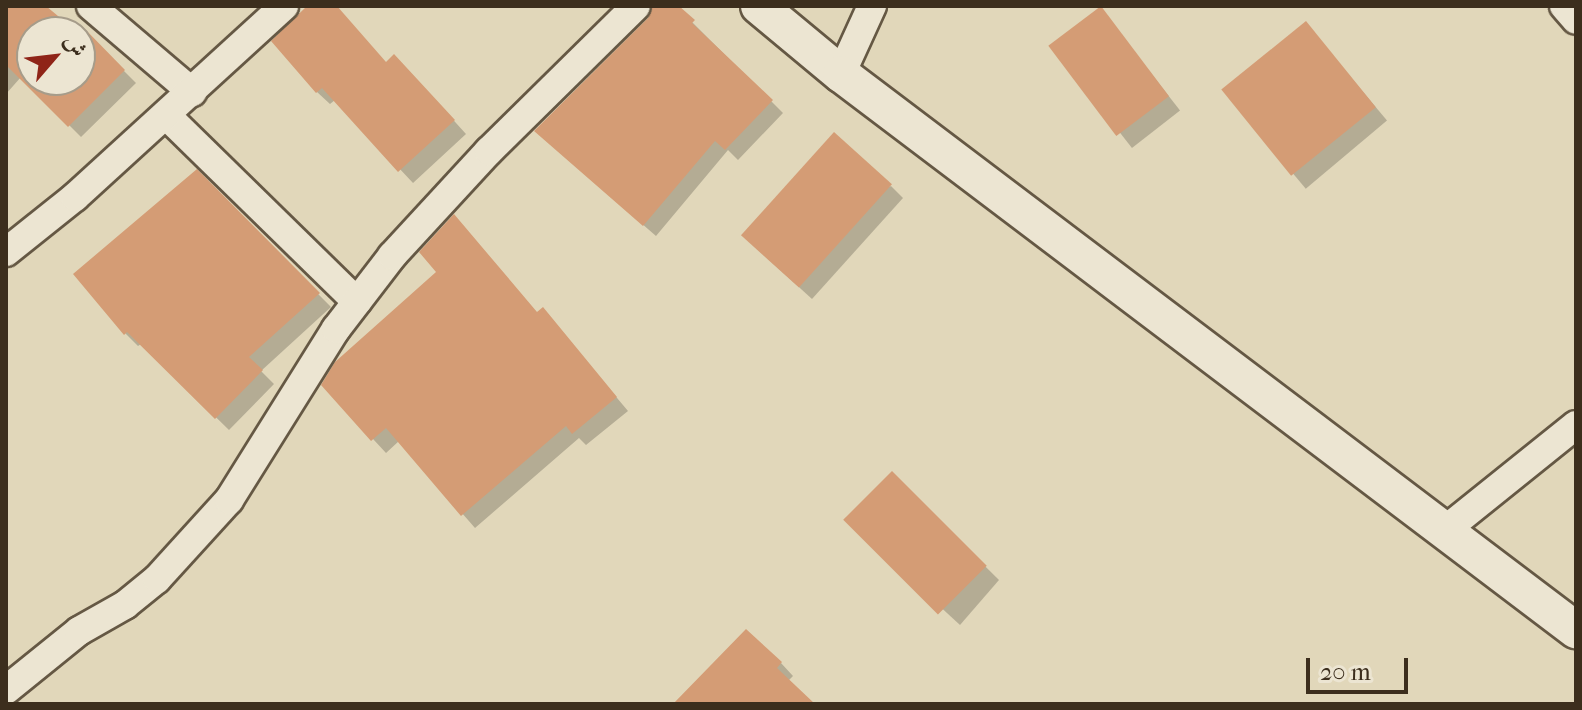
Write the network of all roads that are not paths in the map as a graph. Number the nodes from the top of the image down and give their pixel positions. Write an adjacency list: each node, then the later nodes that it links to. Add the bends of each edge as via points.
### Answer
1 (91, 6): 9 (street)
2 (284, 6): 9 (street)
3 (636, 6): 12 (street, via 489,151)
4 (759, 6): 8 (street)
5 (872, 6): 8 (street)
6 (1564, 6): 7 (street)
7 (1576, 20)
8 (841, 74): 14 (street)
9 (192, 92): 10 (street)
10 (166, 115): 11 (street); 12 (street)
11 (6, 252)
12 (357, 302): 16 (street, via 229,500 125,605 79,631)
13 (1576, 425): 14 (street)
14 (1444, 531): 15 (street)
15 (1576, 630)
16 (6, 690)

